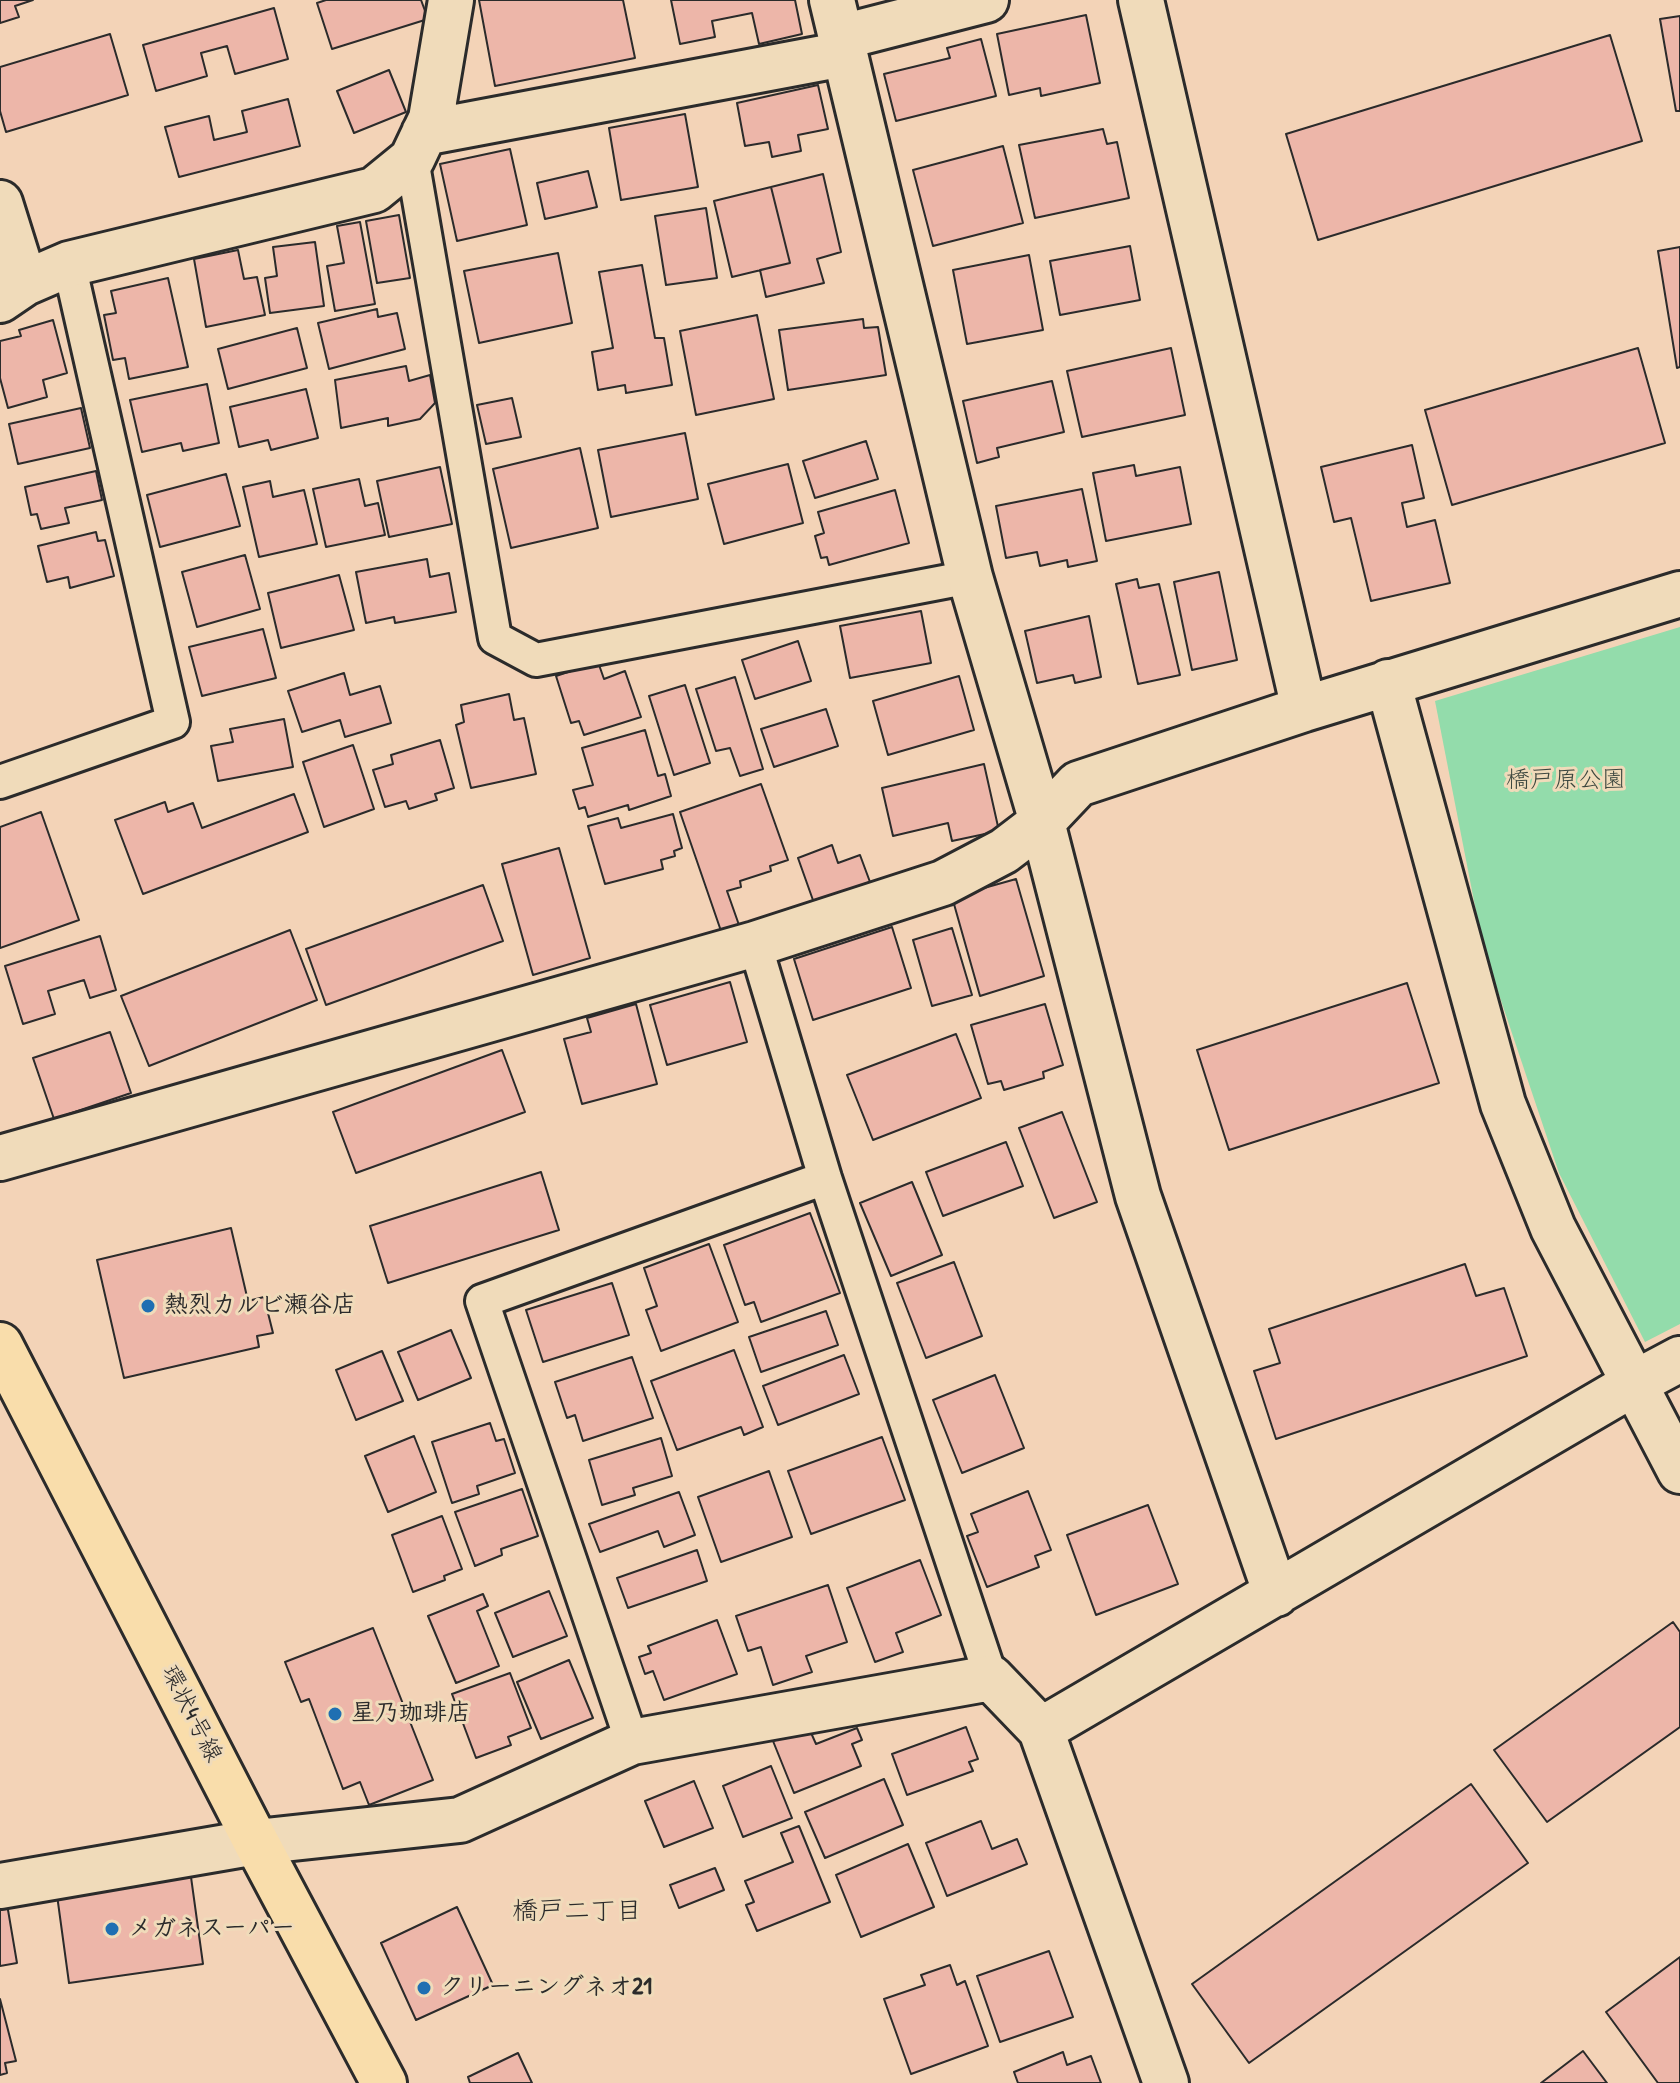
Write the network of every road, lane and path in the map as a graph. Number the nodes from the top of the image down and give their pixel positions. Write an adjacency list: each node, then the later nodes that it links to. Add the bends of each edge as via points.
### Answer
1 (451, 0): 5 (street, via 431,119)
2 (986, 0): 4 (street)
3 (1141, 0): 12 (street)
4 (839, 30): 5 (street); 9 (street)
5 (418, 146): 7 (street, via 374,190); 9 (lane, via 495,638 536,660)
6 (0, 203): 8 (street)
7 (69, 264): 8 (street); 13 (lane, via 173,722)
8 (13, 292)
9 (970, 577): 14 (street)
10 (1680, 594): 11 (street)
11 (1388, 682): 12 (street); 20 (street, via 1503,1104 1553,1228)
12 (1304, 709): 14 (street, via 1078,784)
13 (0, 782)
14 (1042, 822): 15 (street, via 1004,851 943,883); 22 (street, via 1138,1196)
15 (755, 944): 16 (street); 17 (lane)
16 (0, 1158)
17 (825, 1178): 23 (lane); 25 (lane, via 482,1301)
18 (0, 1345): 26 (main road, 環状4号線)
19 (1680, 1359): 20 (street)
20 (1633, 1384): 21 (street); 22 (street)
21 (1680, 1471)
22 (1276, 1594): 24 (street)
23 (991, 1678): 24 (street); 25 (street)
24 (1041, 1730): 29 (street)
25 (632, 1742): 26 (street, via 460,1820)
26 (256, 1842): 27 (street); 28 (main road, 環状4号線)
27 (0, 1886)
28 (384, 2083)
29 (1166, 2083)

